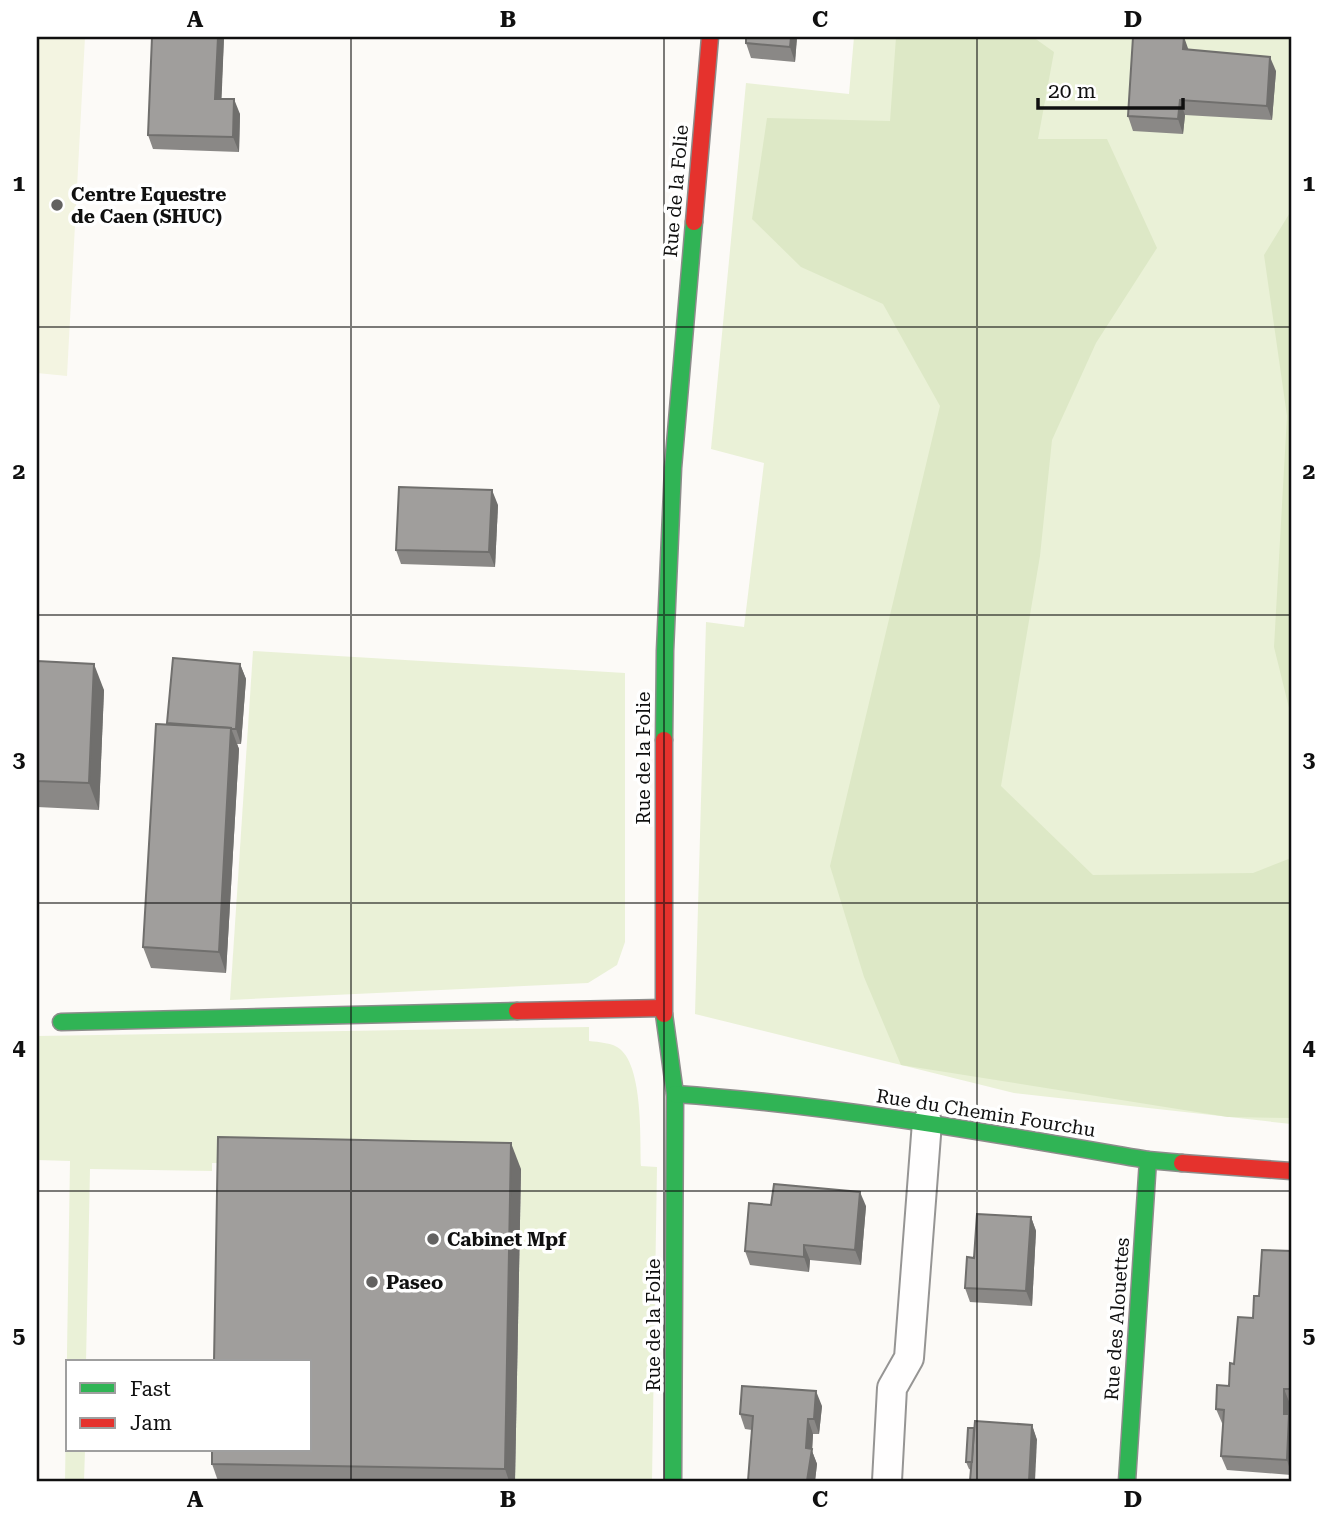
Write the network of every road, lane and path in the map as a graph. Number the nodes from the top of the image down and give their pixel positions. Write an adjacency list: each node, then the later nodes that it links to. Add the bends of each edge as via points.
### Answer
1 (710, 37): 2 (street, Rue de la Folie, via 673,468 665,651)
2 (663, 1009): 3 (street); 4 (street, Rue de la Folie)
3 (61, 1022)
4 (675, 1094): 5 (street, Rue du Chemin Fourchu); 8 (street, Rue de la Folie)
5 (927, 1122): 6 (street, Rue du Chemin Fourchu); 9 (lane, via 909,1358 892,1388)
6 (1149, 1160): 7 (street, Rue du Chemin Fourchu); 10 (street, Rue des Alouettes)
7 (1291, 1171)
8 (673, 1481)
9 (887, 1481)
10 (1127, 1481)

